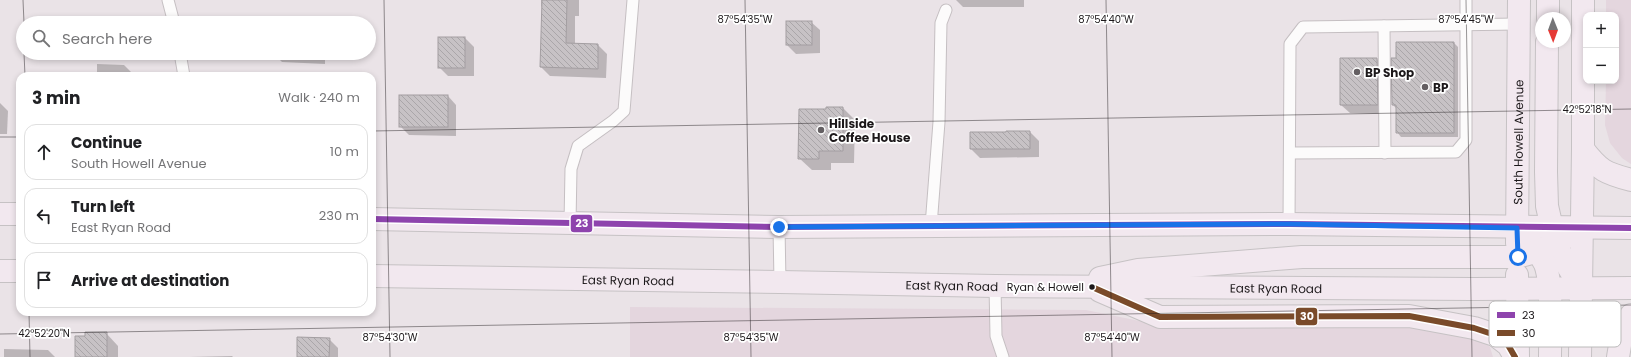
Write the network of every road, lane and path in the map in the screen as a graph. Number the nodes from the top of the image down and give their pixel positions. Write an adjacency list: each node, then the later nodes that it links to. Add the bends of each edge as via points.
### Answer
1 (168, 0): 9 (lane)
2 (633, 0): 23 (lane, via 624,111 578,146 571,169)
3 (1466, 0): 11 (lane)
4 (1519, 0): 10 (main road, South Howell Avenue)
5 (1548, 0): 8 (main road)
6 (1583, 0): 16 (main road)
7 (946, 10): 25 (lane, via 941,23)
8 (1548, 12)
9 (172, 16)
10 (1518, 24): 11 (lane); 28 (main road, South Howell Avenue)
11 (1466, 25): 12 (lane); 17 (lane, via 1466,140 1456,152)
12 (1384, 26): 17 (lane); 18 (lane, via 1303,27 1290,44)
13 (1547, 48): 30 (main road, via 1546,172)
14 (181, 60): 15 (lane)
15 (183, 72)
16 (1583, 149): 19 (main road, via 1605,172); 27 (main road)
17 (1385, 152): 18 (lane)
18 (1290, 154): 24 (lane)
19 (1631, 180)
20 (0, 214): 21 (main road)
21 (16, 214)
22 (376, 220): 23 (main road)
23 (570, 223): 26 (main road)
24 (1289, 224): 25 (main road); 28 (main road)
25 (931, 226): 26 (main road)
26 (779, 227): 35 (lane)
27 (1582, 227): 29 (main road); 30 (main road); 40 (main road)
28 (1517, 228): 30 (main road); 31 (main road, South Howell Avenue)
29 (1631, 228)
30 (1549, 241): 31 (main road); 39 (main road, via 1546,266); 40 (main road)
31 (1518, 257): 37 (main road, via 1302,257 1138,270); 42 (main road, South Howell Avenue)
32 (0, 271): 33 (main road)
33 (16, 271)
34 (376, 276): 35 (main road, East Ryan Road)
35 (780, 282): 36 (main road, East Ryan Road)
36 (995, 286): 37 (main road, East Ryan Road); 54 (lane, via 996,336)
37 (1057, 286): 38 (main road, East Ryan Road)
38 (1092, 287): 42 (main road, East Ryan Road); 47 (main road, via 1160,317 1409,316)
39 (1549, 288): 40 (main road, East Ryan Road); 42 (main road, East Ryan Road); 44 (main road)
40 (1581, 288): 41 (main road, East Ryan Road); 45 (main road)
41 (1631, 288)
42 (1518, 289): 43 (main road, South Howell Avenue)
43 (1518, 301)
44 (1549, 301)
45 (1581, 301)
46 (1631, 314): 48 (main road, via 1623,327)
47 (1489, 333)
48 (1621, 339)
49 (1509, 347): 55 (main road)
50 (1516, 347): 55 (main road, South Howell Avenue)
51 (1550, 347): 56 (main road)
52 (1580, 347): 57 (main road)
53 (1620, 347): 58 (main road)
54 (1003, 357)
55 (1516, 357)
56 (1550, 357)
57 (1580, 357)
58 (1618, 357)

